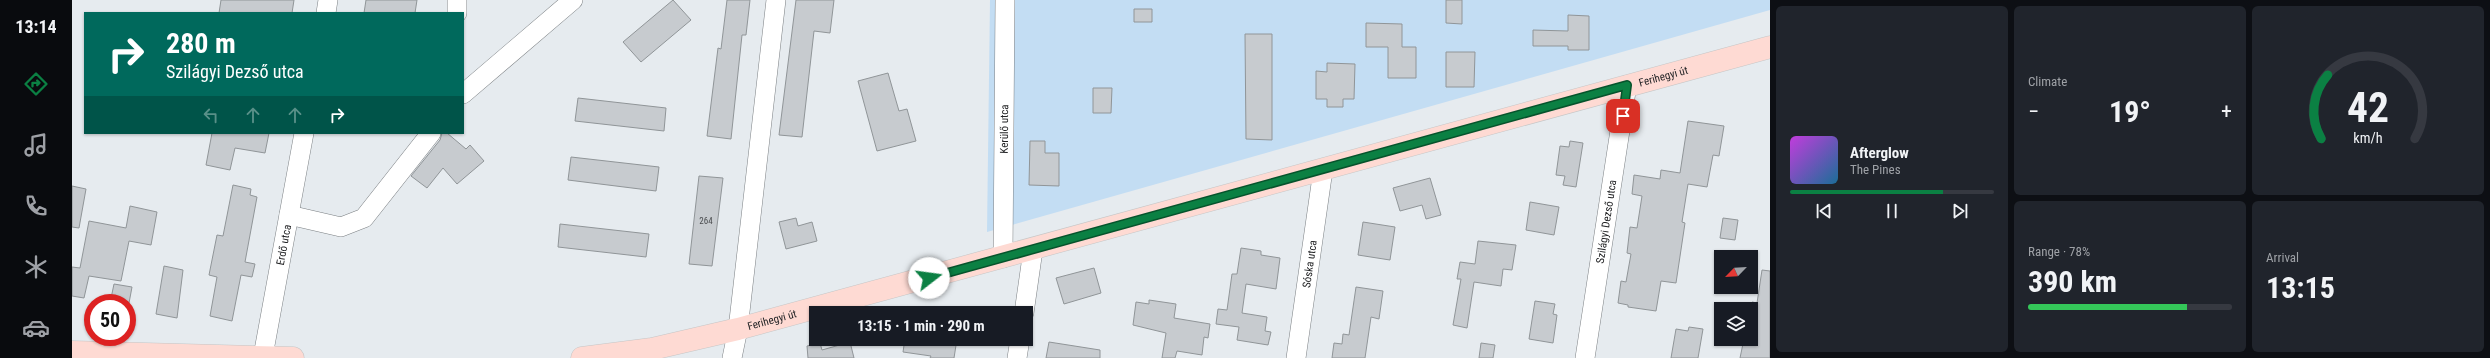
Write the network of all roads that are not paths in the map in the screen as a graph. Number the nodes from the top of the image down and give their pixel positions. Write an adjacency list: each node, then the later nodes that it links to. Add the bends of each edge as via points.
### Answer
1 (328, 0): 6 (street)
2 (457, 0): 7 (street)
3 (573, 0): 10 (street)
4 (776, 0): 18 (street)
5 (1005, 0): 16 (street, Kerülő utca)
6 (326, 12)
7 (457, 12)
8 (1770, 47): 9 (main road, Ferihegyi út)
9 (1627, 85): 13 (main road, Ferihegyi út); 27 (street, Szilágyi Dezső utca)
10 (464, 93)
11 (304, 134): 14 (street, Erdő utca)
12 (430, 134): 14 (street, via 364,218 341,227)
13 (1323, 170): 15 (main road, Ferihegyi út); 26 (street, Sóska utca)
14 (289, 214): 21 (street, Erdő utca)
15 (1034, 250): 16 (main road, Ferihegyi út); 17 (street)
16 (1003, 258): 18 (main road, Ferihegyi út)
17 (1025, 306)
18 (738, 330): 23 (main road, Ferihegyi út, via 652,349); 24 (street)
19 (1019, 346): 25 (street)
20 (72, 352): 21 (main road)
21 (263, 356): 22 (main road)
22 (293, 358)
23 (582, 358)
24 (732, 358)
25 (1017, 358)
26 (1296, 358)
27 (1585, 358)

